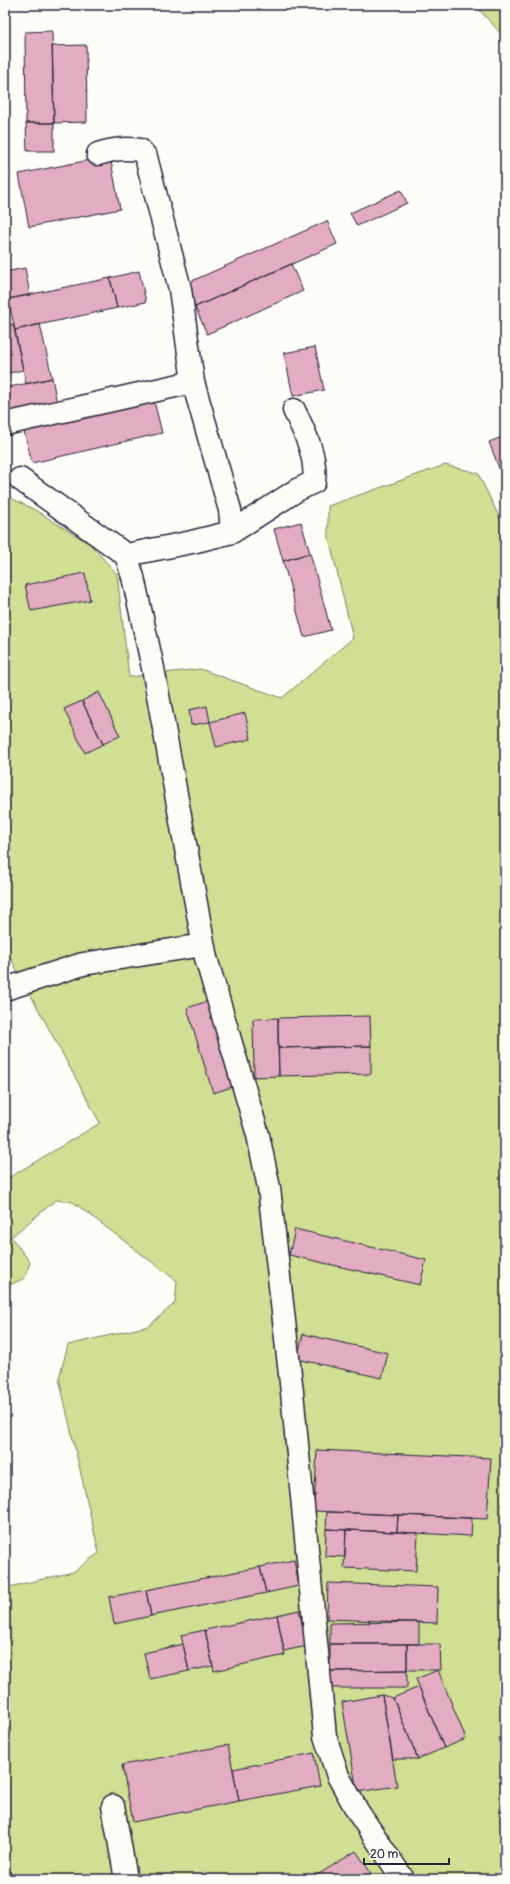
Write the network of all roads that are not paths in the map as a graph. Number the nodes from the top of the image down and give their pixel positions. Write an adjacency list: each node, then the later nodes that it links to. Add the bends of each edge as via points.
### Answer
1 (98, 154): 2 (street, via 111,149 126,148 140,150 146,157 180,289)
2 (193, 382): 4 (street); 6 (street, via 223,483 230,510)
3 (294, 410): 6 (street, via 308,440 315,468 314,482 297,490)
4 (5, 424)
5 (20, 479): 7 (street)
6 (232, 532): 7 (street)
7 (126, 555): 8 (street, via 153,668)
8 (203, 945): 9 (street, via 83,964); 12 (street, via 258,1135 269,1188 325,1736 338,1776 358,1812)
9 (5, 989)
10 (113, 1806): 11 (street)
11 (126, 1879)
12 (403, 1879)

